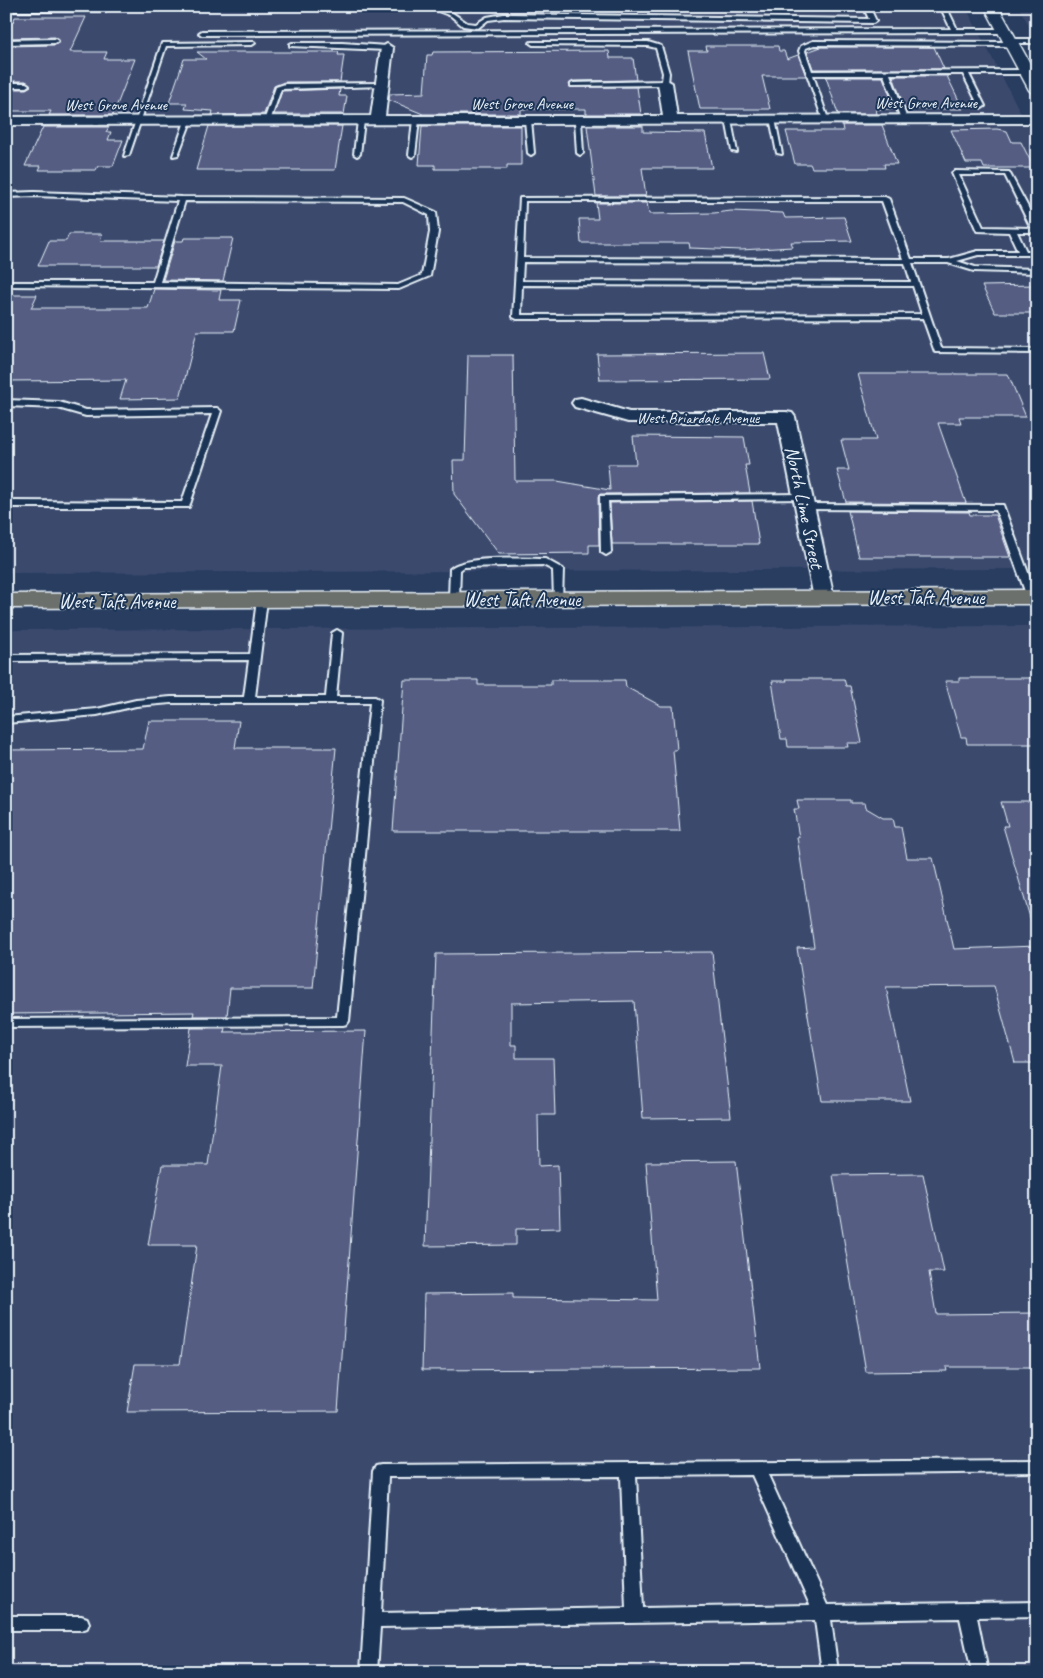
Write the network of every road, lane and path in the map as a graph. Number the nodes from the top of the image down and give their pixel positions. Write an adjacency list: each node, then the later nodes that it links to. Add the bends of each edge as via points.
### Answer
1 (11, 6): 6 (lane, via 6,9)
2 (428, 6): 3 (lane, via 443,10 465,26 478,26 489,17 504,16 873,21)
3 (866, 6)
4 (943, 6): 7 (lane)
5 (991, 6): 9 (main road)
6 (105, 9)
7 (955, 31): 8 (lane); 9 (lane)
8 (202, 33)
9 (1009, 39): 11 (lane); 19 (main road); 20 (lane, via 813,43 803,47)
10 (55, 41): 12 (lane)
11 (1037, 41)
12 (6, 42)
13 (252, 43): 38 (lane, via 164,44)
14 (533, 43): 21 (lane, via 648,44 659,47 666,73)
15 (292, 45): 16 (lane)
16 (386, 48): 24 (street)
17 (886, 72): 18 (lane); 20 (lane); 30 (lane)
18 (965, 72): 19 (lane); 27 (lane)
19 (1027, 72): 26 (main road)
20 (810, 73): 29 (lane)
21 (665, 83): 25 (lane); 35 (street)
22 (6, 85): 23 (lane)
23 (26, 85)
24 (382, 85): 40 (lane, via 278,88); 42 (street)
25 (574, 85)
26 (1036, 88)
27 (982, 106)
28 (772, 119): 29 (street, West Grove Avenue); 36 (street, West Grove Avenue); 46 (lane)
29 (825, 119): 30 (street, West Grove Avenue)
30 (904, 119): 31 (street, West Grove Avenue)
31 (1037, 119)
32 (416, 120): 33 (street, West Grove Avenue); 42 (street, West Grove Avenue); 50 (lane)
33 (528, 120): 34 (street, West Grove Avenue); 44 (lane)
34 (578, 120): 35 (street, West Grove Avenue); 45 (lane)
35 (671, 120): 36 (street, West Grove Avenue)
36 (728, 120): 43 (lane)
37 (6, 121): 38 (street, West Grove Avenue)
38 (137, 121): 39 (street, West Grove Avenue); 49 (lane)
39 (188, 121): 40 (street, West Grove Avenue); 47 (lane)
40 (267, 121): 41 (street, West Grove Avenue)
41 (361, 121): 42 (street, West Grove Avenue); 48 (lane)
42 (377, 121)
43 (735, 151)
44 (531, 153)
45 (580, 153)
46 (780, 153)
47 (175, 154)
48 (357, 154)
49 (126, 155)
50 (412, 155)
51 (6, 195): 52 (lane)
52 (182, 199): 62 (lane); 62 (lane, via 404,200 433,214 434,232 426,276 399,287)
53 (1012, 230): 53 (lane, via 980,229 955,173 1007,173 1036,230); 54 (lane)
54 (1023, 253): 55 (lane); 58 (lane, via 978,253)
55 (1037, 253)
56 (520, 260): 57 (lane); 57 (lane, via 522,199 885,199); 60 (lane)
57 (908, 261): 58 (lane); 63 (lane)
58 (949, 261): 59 (lane, via 974,269)
59 (1037, 271)
60 (519, 283): 63 (lane); 64 (lane, via 517,317)
61 (6, 284): 62 (lane)
62 (156, 284)
63 (916, 284): 64 (lane)
64 (927, 316): 65 (lane, via 938,350)
65 (1037, 351)
66 (6, 403): 70 (lane, via 59,405 86,413 217,411 186,505)
67 (581, 403): 68 (street, West Briardale Avenue, via 628,417)
68 (786, 417): 69 (street, North Lime Street)
69 (803, 502): 71 (lane, via 603,498); 72 (lane, via 1000,507); 73 (street, North Lime Street)
70 (6, 504)
71 (606, 552)
72 (1035, 597): 73 (main road, West Taft Avenue)
73 (824, 598): 75 (main road, West Taft Avenue)
74 (454, 599): 75 (main road, West Taft Avenue); 75 (lane, via 455,569 461,565 545,562 558,568); 76 (main road, West Taft Avenue)
75 (559, 599)
76 (262, 600): 77 (main road, West Taft Avenue); 79 (lane)
77 (6, 601)
78 (337, 633): 82 (lane)
79 (254, 657): 80 (lane); 81 (lane)
80 (6, 658)
81 (249, 700): 82 (lane); 83 (lane, via 171,700 136,703 97,712)
82 (331, 700): 84 (lane, via 375,700 343,1021)
83 (6, 720)
84 (6, 1023)
85 (1037, 1466): 86 (lane)
86 (757, 1468): 87 (lane); 90 (lane)
87 (628, 1470): 91 (lane); 92 (lane, via 381,1471)
88 (1037, 1609): 89 (lane)
89 (967, 1610): 90 (lane); 97 (lane)
90 (822, 1613): 91 (lane); 96 (lane)
91 (635, 1616): 92 (lane)
92 (372, 1620): 95 (lane)
93 (6, 1623): 94 (lane)
94 (81, 1623)
95 (369, 1672)
96 (830, 1672)
97 (980, 1672)

